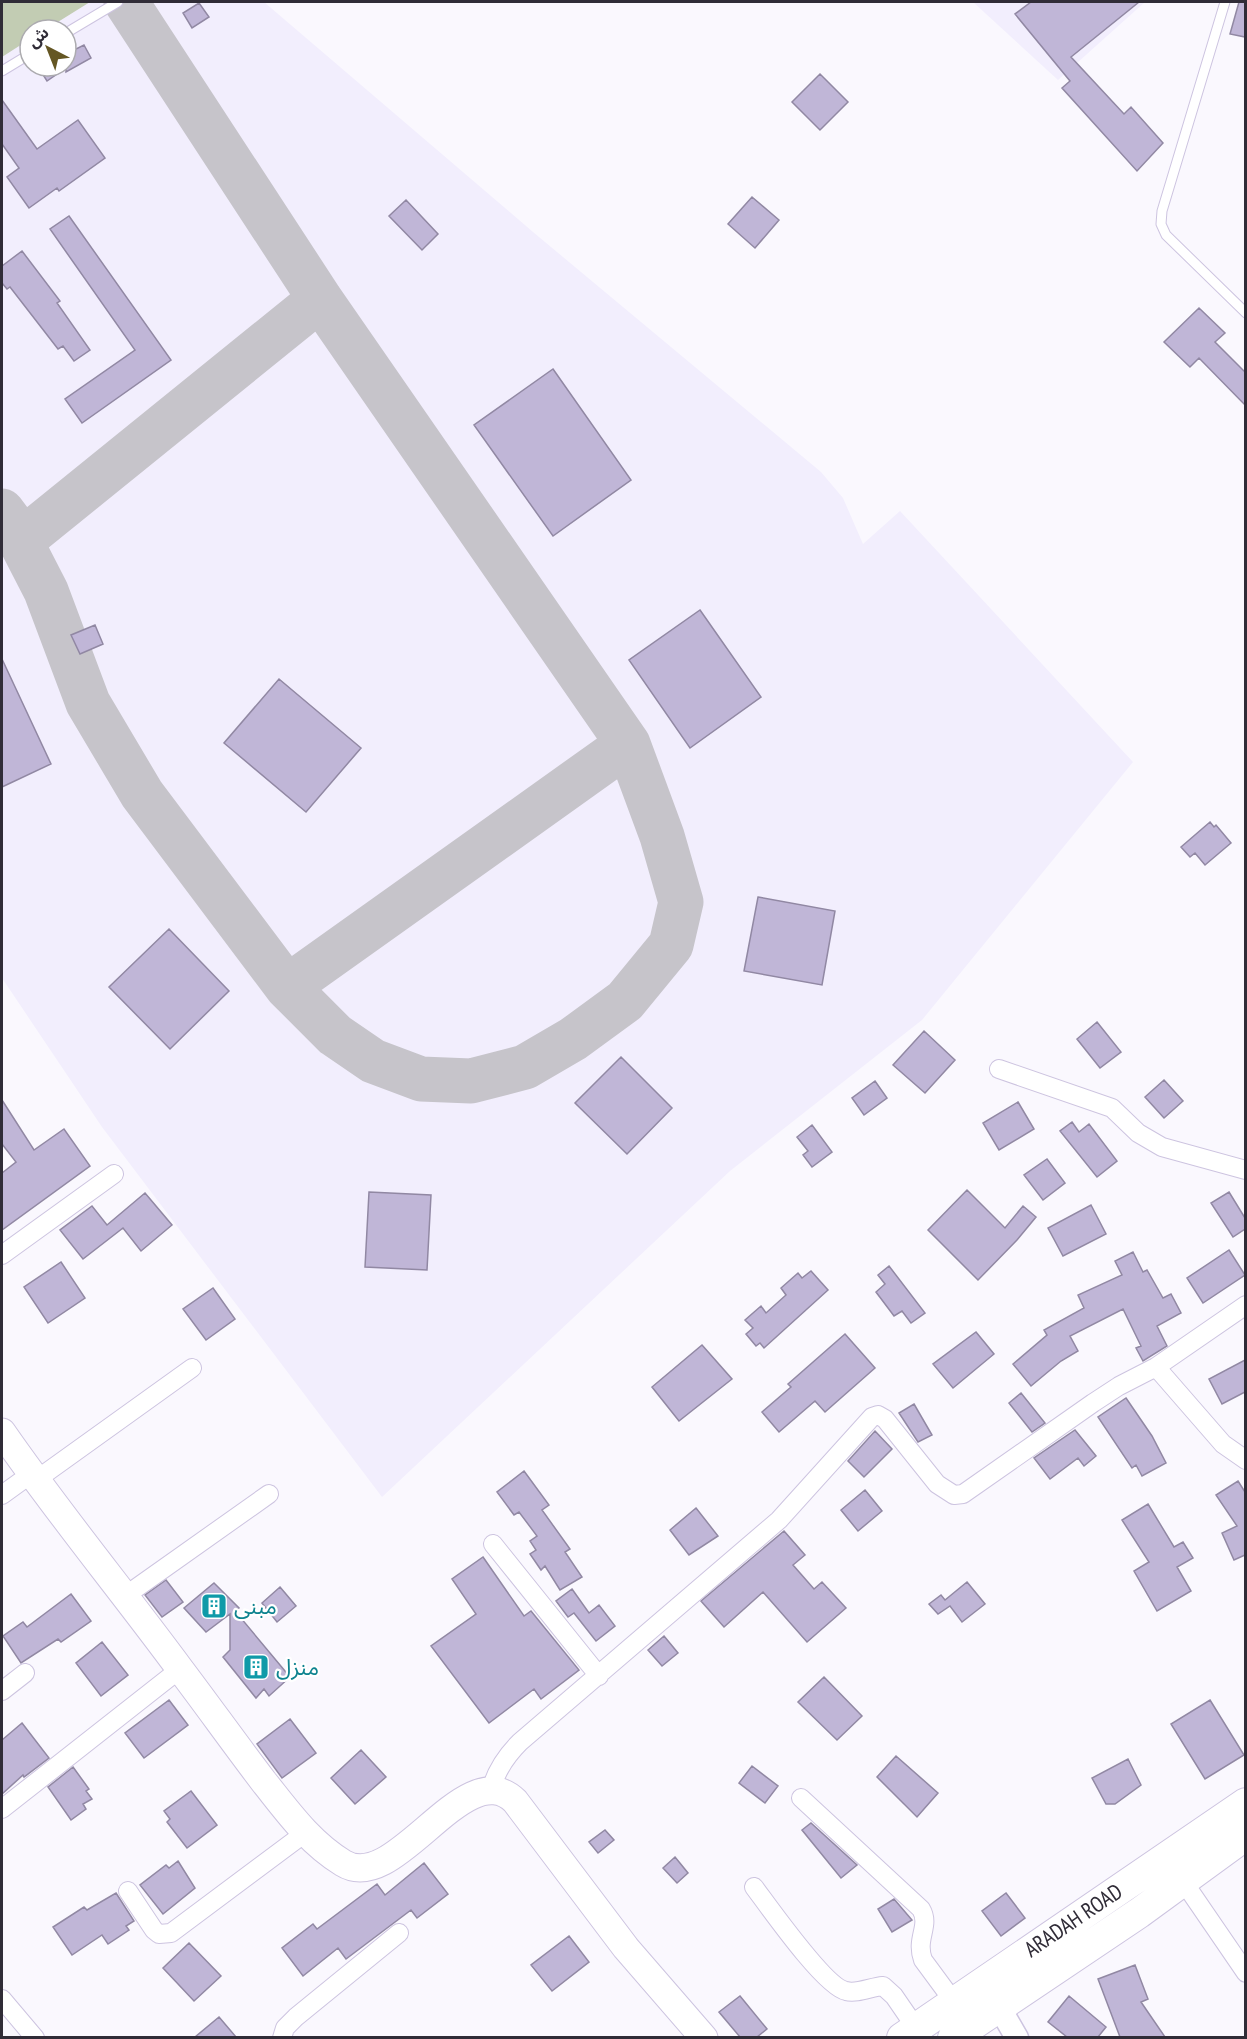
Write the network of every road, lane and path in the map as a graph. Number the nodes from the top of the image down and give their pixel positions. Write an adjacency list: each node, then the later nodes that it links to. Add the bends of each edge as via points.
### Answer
1 (118, 2): 3 (lane)
2 (1225, 2): 6 (lane, via 1161,219 1166,234)
3 (78, 26)
4 (18, 61): 5 (lane)
5 (2, 71)
6 (1245, 313)
7 (999, 1070): 8 (street, via 1112,1108 1138,1133 1162,1147)
8 (1245, 1170)
9 (114, 1174): 10 (street)
10 (2, 1255)
11 (1245, 1305): 13 (street)
12 (192, 1368): 16 (street)
13 (1156, 1368): 15 (street, via 1223,1444); 23 (street, via 1119,1386 963,1494 954,1495 937,1484 885,1419 872,1417 779,1520)
14 (2, 1432): 16 (main road)
15 (1245, 1460)
16 (33, 1477): 17 (street); 20 (main road)
17 (2, 1494)
18 (269, 1494): 20 (street)
19 (493, 1544): 23 (street)
20 (126, 1596): 21 (main road)
21 (180, 1669): 28 (street); 29 (main road)
22 (25, 1673): 24 (street)
23 (599, 1676): 25 (street, via 506,1756)
24 (2, 1691)
25 (491, 1790): 29 (main road, via 472,1795 371,1866 348,1866); 41 (main road, via 504,1792 515,1802 626,1948)
26 (801, 1798): 37 (street, via 921,1909 926,1922 919,1942 923,1960)
27 (1245, 1803): 37 (main road, ARADAH ROAD)
28 (2, 1809)
29 (305, 1833): 33 (street, via 171,1934 154,1930)
30 (1245, 1835): 31 (main road)
31 (1183, 1881): 35 (street); 37 (main road)
32 (754, 1887): 38 (street, via 835,1986 854,1992 883,1986 894,1996)
33 (128, 1891)
34 (399, 1933): 40 (street, via 296,2017)
35 (1245, 1974)
36 (2, 1999): 39 (street)
37 (976, 2003): 38 (main road, ARADAH ROAD); 42 (main road); 43 (street)
38 (909, 2033)
39 (35, 2037)
40 (282, 2037)
41 (704, 2037)
42 (953, 2037)
43 (1017, 2037)

